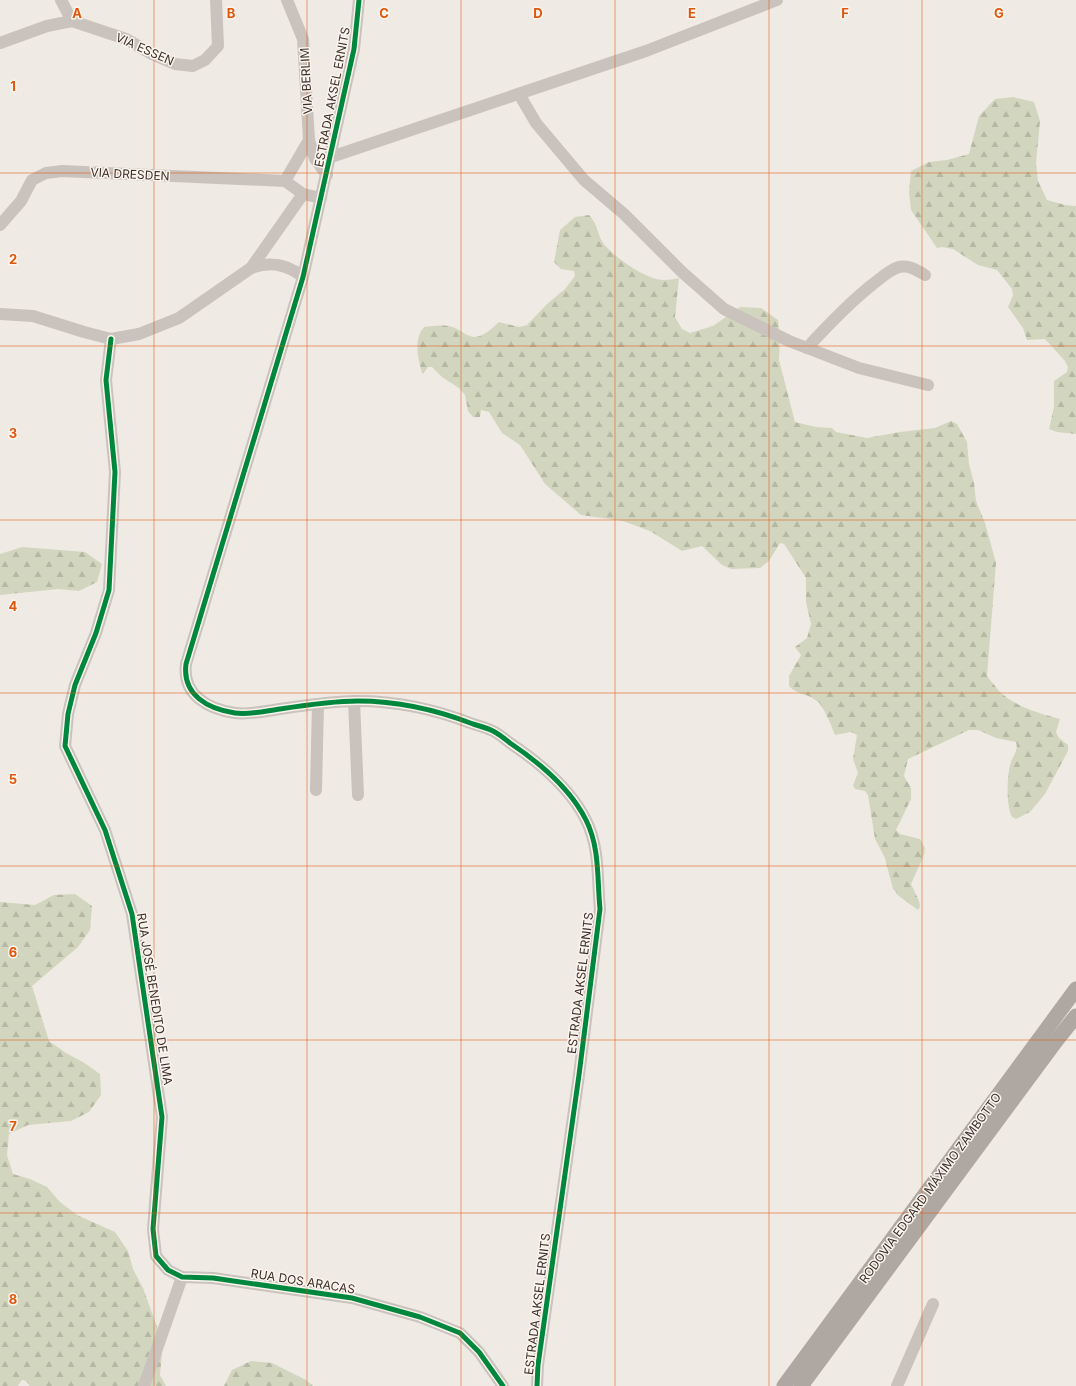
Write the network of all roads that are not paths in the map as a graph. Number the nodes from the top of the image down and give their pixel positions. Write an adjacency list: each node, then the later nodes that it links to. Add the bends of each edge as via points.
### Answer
1 (61, 0): 6 (street)
2 (216, 0): 6 (street, VIA ESSEN, via 218,46 205,60 193,66 175,64 126,39)
3 (287, 0): 9 (street, VIA BERLIM, via 304,39)
4 (359, 0): 10 (street, ESTRADA AKSEL ERNITS, via 354,49)
5 (777, 0): 8 (street, via 646,51)
6 (72, 21): 7 (street, VIA ESSEN, via 47,26)
7 (0, 43)
8 (519, 94): 10 (street); 21 (street, via 536,123 584,180 624,214 688,278 724,309)
9 (309, 140): 11 (street, VIA BERLIM, via 315,160); 12 (street)
10 (331, 157): 11 (street, ESTRADA AKSEL ERNITS)
11 (327, 175): 14 (street, ESTRADA AKSEL ERNITS)
12 (285, 181): 13 (street); 15 (street, VIA DRESDEN, via 62,171 46,173 32,180 21,201)
13 (303, 194): 14 (street); 16 (street)
14 (321, 198): 18 (street, ESTRADA AKSEL ERNITS)
15 (0, 225)
16 (251, 268): 18 (street, via 279,264 292,269); 20 (street, via 179,318 139,334)
17 (925, 275): 21 (street, via 912,267 900,267 889,272 856,297)
18 (303, 278): 24 (street, ESTRADA AKSEL ERNITS, via 188,658 186,675 192,691 200,700 222,710 247,714)
19 (0, 314): 20 (street, via 33,316)
20 (111, 339): 29 (street, RUA JOSÉ BENEDITO DE LIMA, via 106,380 115,472 110,590 75,685 68,714 65,746 105,830 132,914 162,1117 153,1229 156,1256)
21 (807, 348): 22 (street, via 859,368)
22 (928, 385)
23 (354, 701): 24 (street, ESTRADA AKSEL ERNITS); 26 (street); 34 (street, ESTRADA AKSEL ERNITS, via 406,704 452,715 493,731 529,755 574,800 586,821 593,842 598,862 600,909)
24 (318, 704): 25 (street)
25 (316, 790)
26 (358, 795)
27 (1076, 989): 35 (main road, RODOVIA EDGARD MÁXIMO ZAMBOTTO)
28 (1076, 1016): 36 (main road, RODOVIA EDGARD MÁXIMO ZAMBOTTO)
29 (168, 1270): 30 (street, RUA DOS ARACAS)
30 (182, 1277): 32 (street); 33 (street, RUA DOS ARACAS, via 213,1278 352,1298 420,1317 460,1333 479,1352)
31 (933, 1304): 37 (street)
32 (144, 1386)
33 (503, 1386)
34 (537, 1386)
35 (784, 1386)
36 (801, 1386)
37 (897, 1386)

